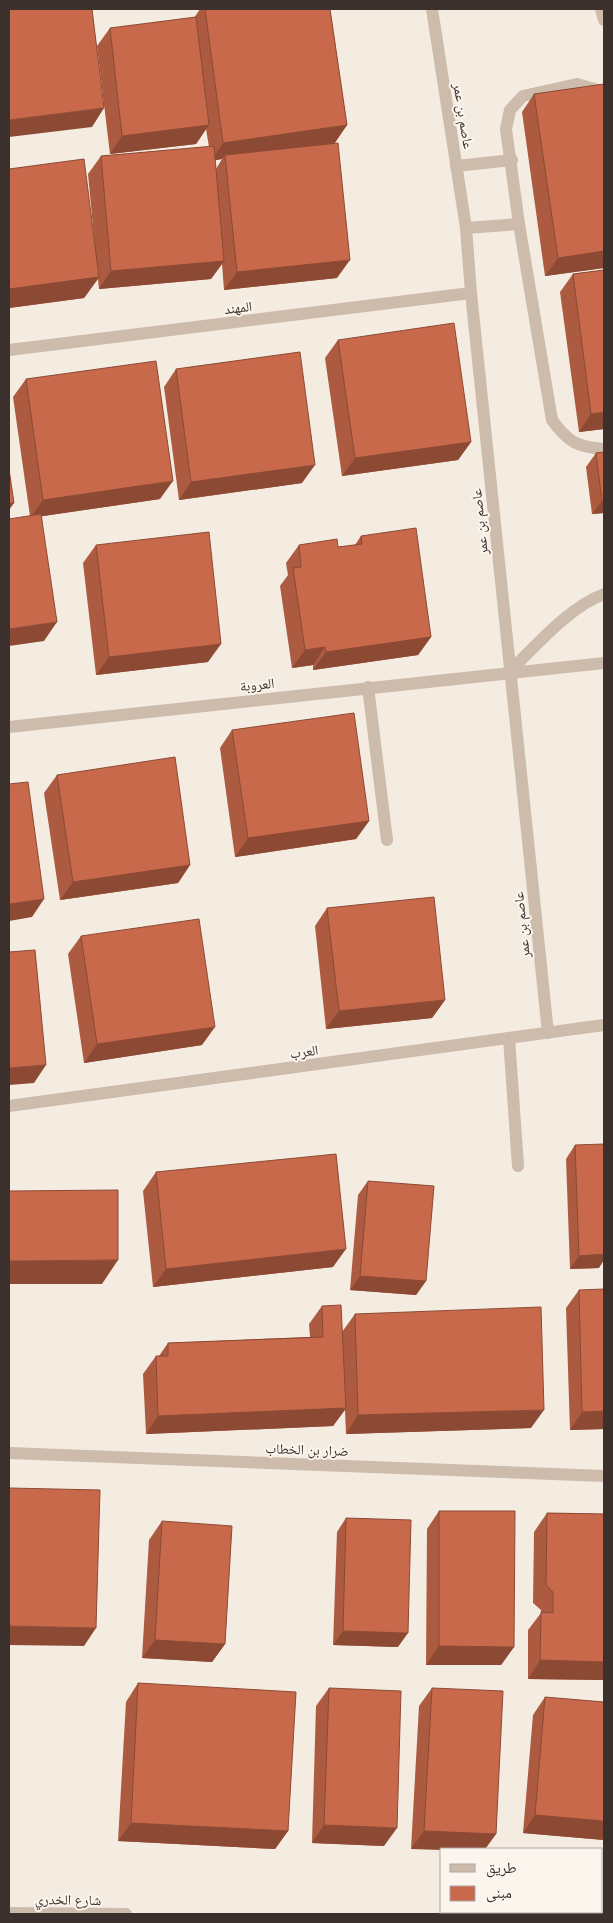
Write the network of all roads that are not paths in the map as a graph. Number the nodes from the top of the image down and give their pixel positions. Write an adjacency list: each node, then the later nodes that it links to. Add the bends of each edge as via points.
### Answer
1 (432, 9): 6 (street, عاصم بن عمر)
2 (601, 9): 3 (street)
3 (604, 20)
4 (604, 95): 5 (street, via 577,84 523,96 510,110 506,129)
5 (512, 160): 6 (street); 7 (street)
6 (456, 166): 8 (street, عاصم بن عمر)
7 (519, 224): 8 (street); 11 (street, via 552,420 562,433 580,446)
8 (466, 228): 9 (street, عاصم بن عمر)
9 (471, 293): 10 (street, المهند); 14 (street, عاصم بن عمر)
10 (9, 350)
11 (604, 449)
12 (604, 594): 14 (street, via 576,610)
13 (604, 663): 14 (street, العروبة)
14 (509, 672): 15 (street, العروبة); 19 (street, عاصم بن عمر)
15 (368, 687): 16 (street, العروبة); 17 (street)
16 (9, 727)
17 (387, 840)
18 (604, 1025): 19 (street, العرب)
19 (548, 1033): 20 (street, العرب)
20 (509, 1038): 21 (street, العرب); 22 (street)
21 (9, 1106)
22 (518, 1166)
23 (9, 1452): 24 (street, ضرار بن الخطاب)
24 (604, 1476)
25 (9, 1913): 26 (street, شارع الخدري)
26 (126, 1914)

